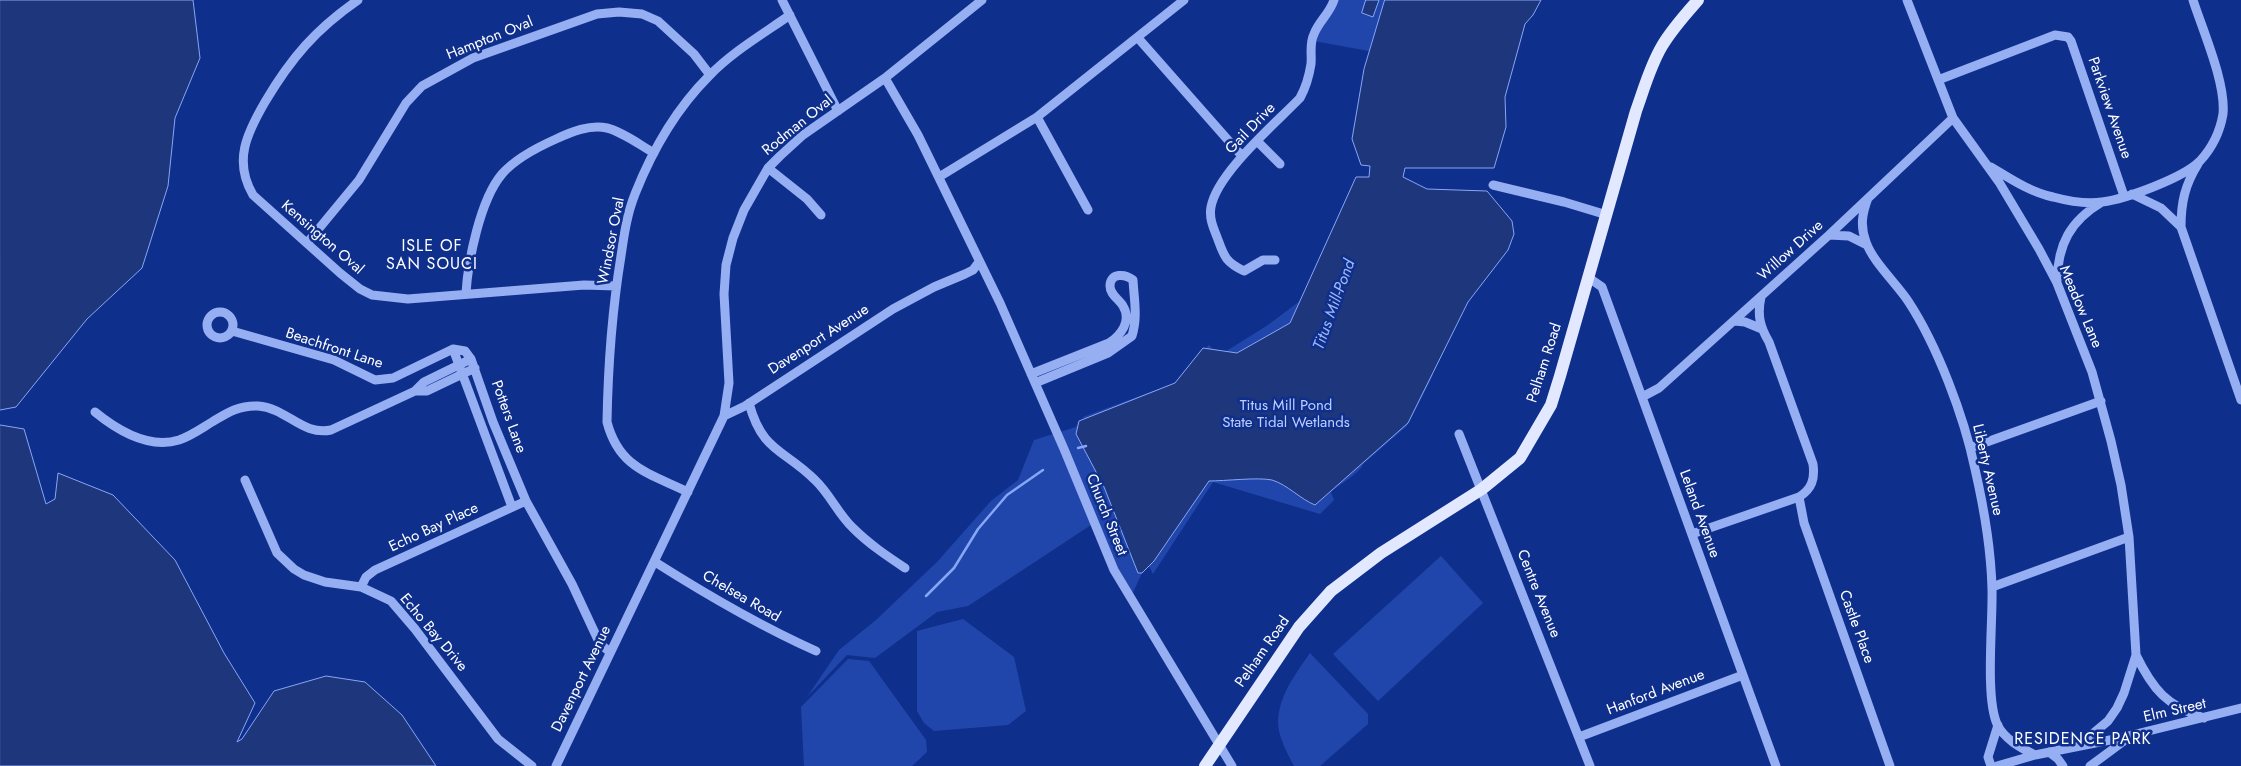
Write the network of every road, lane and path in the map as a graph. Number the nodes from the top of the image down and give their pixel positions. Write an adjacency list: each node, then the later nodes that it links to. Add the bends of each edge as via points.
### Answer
1 (358, 0): 34 (street, Kensington Oval, via 320,30 292,58 251,125 244,146 243,168 253,195)
2 (782, 0): 9 (street)
3 (982, 0): 12 (street)
4 (1184, 0): 10 (street)
5 (1334, 0): 17 (street, Gail Drive, via 1314,33 1311,63 1300,98)
6 (1698, 0): 31 (main road, Pelham Road, via 1661,47 1649,73)
7 (1907, 0): 13 (street, Meadow Lane)
8 (2193, 0): 20 (street, via 2218,74 2223,111 2213,144)
9 (790, 15): 11 (street, Windsor Oval); 14 (street)
10 (1138, 38): 15 (street); 19 (street)
11 (710, 75): 18 (street, Windsor Oval, via 676,115); 34 (street, Hampton Oval, via 694,54 658,21 642,14 619,12 589,16 473,58 422,86 406,103 359,180)
12 (885, 78): 14 (street, Rodman Oval); 24 (street)
13 (1938, 80): 16 (street, Meadow Lane); 26 (street, Parkview Avenue, via 2055,35 2068,37)
14 (838, 111): 23 (street, Rodman Oval, via 803,135)
15 (1037, 117): 24 (street); 29 (street)
16 (1953, 118): 22 (street, Meadow Lane); 27 (street, Willow Drive)
17 (1258, 142): 19 (street, Gail Drive); 21 (street)
18 (654, 153): 40 (street, Windsor Oval, via 627,220); 41 (street, via 608,128 595,126 537,147 502,174 490,194 468,264)
19 (1242, 156): 36 (street, Gail Drive, via 1217,190 1211,221 1230,264 1244,271 1263,260)
20 (2199, 163): 26 (street, via 2160,184); 32 (street, via 2185,188)
21 (1280, 164)
22 (1989, 166): 28 (street, via 2037,192 2062,199); 39 (street, Meadow Lane, via 2040,249)
23 (768, 168): 30 (street, via 807,199); 58 (street, Rodman Oval, via 744,210 726,265 724,294 729,383)
24 (939, 177): 37 (street)
25 (1493, 185): 31 (street)
26 (2128, 195): 28 (street); 32 (street, via 2161,208)
27 (1868, 198): 33 (street, Willow Drive); 35 (street, Liberty Avenue, via 1862,222)
28 (2102, 202): 39 (street, via 2085,212 2068,233 2058,255)
29 (1088, 210)
30 (821, 215)
31 (1607, 215): 38 (main road, Pelham Road)
32 (2181, 227): 54 (street)
33 (1829, 235): 35 (street, via 1849,236); 42 (street, Willow Drive)
34 (307, 243): 41 (street, Kensington Oval, via 346,278 372,295 408,299)
35 (1867, 245): 60 (street, Liberty Avenue, via 1908,302 1925,333 1948,382)
36 (1275, 260)
37 (979, 262): 50 (street, Church Street); 56 (street, Davenport Avenue, via 973,270 893,309)
38 (1589, 278): 53 (street, Leland Avenue, via 1602,287); 62 (main road, Pelham Road, via 1558,383 1541,424 1520,458)
39 (2056, 283): 55 (street, Meadow Lane)
40 (616, 286): 41 (street, Kensington Oval, via 584,285); 63 (street, Windsor Oval, via 607,403 611,437 628,462)
41 (466, 294)
42 (1761, 296): 43 (street, Willow Drive); 44 (street)
43 (1734, 321): 44 (street); 53 (street, Willow Drive, via 1659,388)
44 (1762, 329): 64 (street, via 1814,464 1815,476 1811,487)
45 (232, 331): 46 (street, Beachfront Lane, via 334,360 375,380 393,378)
46 (453, 349): 47 (street, via 465,351); 48 (street, Potters Lane)
47 (473, 363): 48 (street); 49 (street); 65 (street, Potters Lane)
48 (459, 364): 49 (street, Potters Lane); 52 (street, via 424,382)
49 (462, 374): 52 (street, via 427,391); 66 (street, Potters Lane)
50 (1031, 374): 51 (street, Church Street); 51 (street, via 1119,336 1126,317 1124,306 1110,287 1116,275 1122,274 1133,280 1136,315 1132,336 1108,353)
51 (1035, 383): 82 (street, Church Street, via 1114,570)
52 (415, 391): 57 (street, via 321,432 312,431 275,409 245,406 234,408 193,434 162,442 132,435)
53 (1642, 397): 67 (street, Leland Avenue)
54 (2241, 400)
55 (2101, 401): 60 (street); 68 (street, Meadow Lane, via 2121,485)
56 (750, 402): 58 (street, Davenport Avenue); 70 (street, via 761,432 772,447 814,479 853,528 880,552)
57 (95, 412)
58 (724, 416): 63 (street, Davenport Avenue)
59 (1459, 434): 62 (street, Centre Avenue)
60 (1970, 448): 72 (street, Liberty Avenue, via 1984,516)
61 (245, 480): 71 (street, Echo Bay Drive, via 277,554 294,570 325,582)
62 (1482, 489): 81 (street, Centre Avenue); 82 (main road, Pelham Road, via 1381,552 1331,591 1299,628)
63 (688, 492): 69 (street, Davenport Avenue)
64 (1799, 497): 67 (street); 92 (street, Castle Place, via 1804,523)
65 (526, 501): 66 (street, Echo Bay Place); 74 (street, Potters Lane, via 572,584 600,644)
66 (512, 508): 71 (street, Echo Bay Place, via 376,570 366,576)
67 (1692, 534): 76 (street, Leland Avenue)
68 (2129, 537): 72 (street); 75 (street, Meadow Lane)
69 (655, 562): 73 (street, Chelsea Road, via 721,603); 74 (street, Davenport Avenue)
70 (905, 568)
71 (361, 587): 86 (street, Echo Bay Drive, via 391,601 401,611 498,739)
72 (1992, 587): 79 (street, Liberty Avenue, via 1991,695)
73 (816, 651)
74 (610, 652): 87 (street, Davenport Avenue)
75 (2136, 655): 78 (street, Meadow Lane, via 2154,687 2166,700); 83 (street, Meadow Lane, via 2117,708 2108,721)
76 (1743, 675): 81 (street, Hanford Avenue); 91 (street, Leland Avenue)
77 (2241, 708): 78 (street, Elm Street)
78 (2205, 718): 80 (street, Elm Street)
79 (1998, 725): 85 (street, via 2010,740); 93 (street, via 1988,756)
80 (2132, 735): 83 (street, Elm Street); 96 (street)
81 (1579, 737): 90 (street, Centre Avenue)
82 (1219, 745): 88 (main road, Pelham Road); 89 (street, Church Street)
83 (2078, 746): 84 (street, Elm Street)
84 (2049, 752): 85 (street, Elm Street); 95 (street)
85 (2035, 755): 94 (street, Elm Street)
86 (532, 766)
87 (556, 766)
88 (1205, 766)
89 (1232, 766)
90 (1590, 766)
91 (1776, 766)
92 (1890, 766)
93 (1992, 766)
94 (1997, 766)
95 (2063, 766)
96 (2090, 766)

